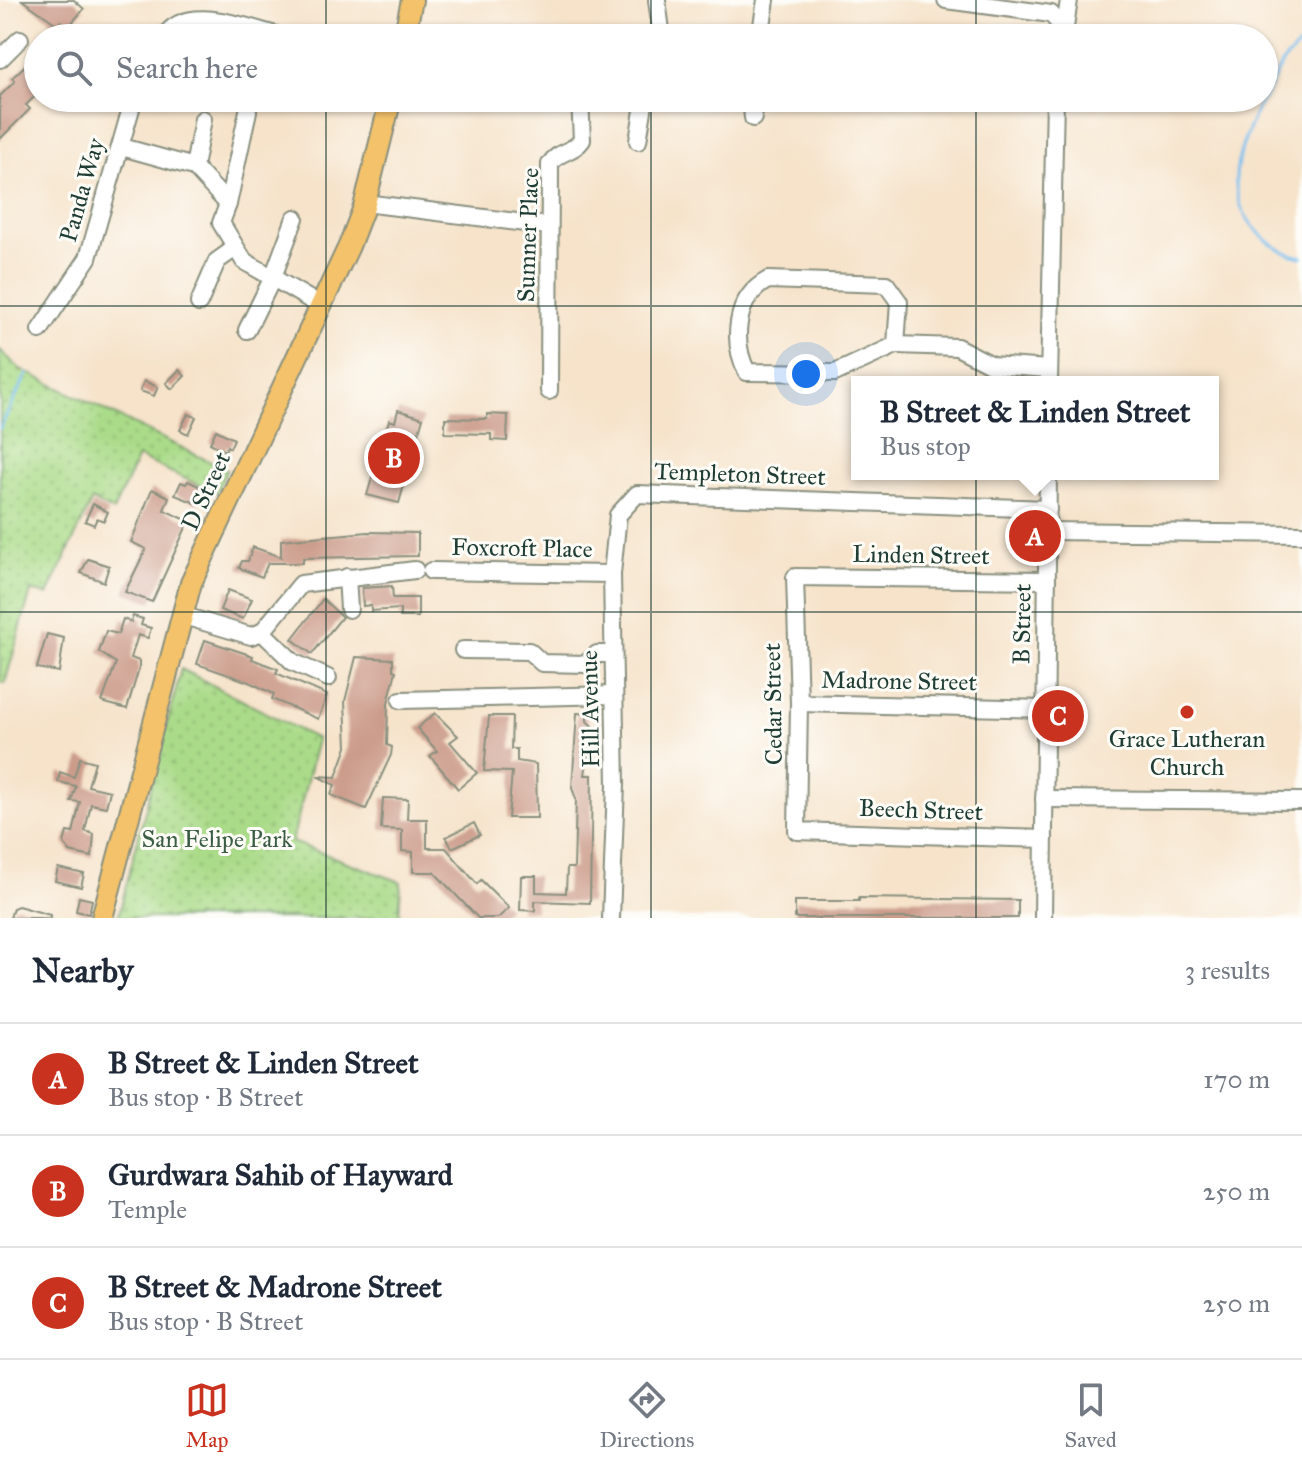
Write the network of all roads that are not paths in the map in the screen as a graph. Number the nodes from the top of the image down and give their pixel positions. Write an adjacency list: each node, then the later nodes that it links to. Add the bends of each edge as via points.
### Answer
1 (412, 0): 8 (main road)
2 (657, 0): 9 (street)
3 (766, 0): 10 (street)
4 (946, 0): 11 (street, via 1051,14)
5 (1069, 0): 12 (street)
6 (179, 24): 7 (street)
7 (225, 24)
8 (407, 24)
9 (660, 24)
10 (762, 24)
11 (1059, 24)
12 (1068, 24)
13 (20, 39): 14 (street)
14 (0, 59)
15 (128, 112): 25 (street, Panda Way)
16 (248, 112): 28 (street)
17 (388, 112): 27 (main road, D Street)
18 (581, 112): 30 (street, Sumner Place, via 582,140 577,148 557,153 550,164)
19 (643, 112): 24 (street)
20 (752, 112): 22 (street)
21 (1055, 112): 38 (street)
22 (753, 118)
23 (203, 119): 26 (street)
24 (638, 141)
25 (122, 147): 26 (street); 35 (street, Panda Way, via 88,258)
26 (194, 167): 28 (street)
27 (365, 203): 30 (street); 33 (main road, D Street)
28 (228, 204): 31 (street, via 221,223)
29 (295, 218): 32 (street)
30 (549, 226): 39 (street, Sumner Place)
31 (234, 249): 32 (street); 34 (street, via 217,261)
32 (273, 277): 33 (street, via 288,285 297,283); 36 (street)
33 (323, 301): 50 (main road, D Street, via 191,583)
34 (199, 303)
35 (40, 330)
36 (247, 330)
37 (896, 345): 37 (street, via 835,373 747,372 736,350 739,316 755,286 768,280 886,284 899,302); 38 (street, via 957,347 992,365)
38 (1049, 375)
39 (549, 391)
40 (1048, 480): 42 (street, B Street)
41 (626, 502): 42 (street, Templeton Street, via 637,494); 45 (street, Hill Avenue, via 618,515)
42 (1048, 509): 43 (street, B Street)
43 (1047, 531): 44 (street); 48 (street, B Street)
44 (1302, 534)
45 (612, 574): 46 (street, Foxcroft Place, via 423,571); 53 (street, Hill Avenue)
46 (347, 577): 49 (street); 51 (street, Foxcroft Place, via 301,584)
47 (795, 577): 48 (street, Linden Street); 57 (street, Cedar Street)
48 (1047, 580): 58 (street, B Street)
49 (349, 609)
50 (181, 615): 51 (street, via 243,634); 63 (main road, D Street)
51 (262, 632): 54 (street, via 293,662)
52 (463, 650): 53 (street, via 529,651 542,663 586,664 597,654)
53 (613, 654): 55 (street, Hill Avenue)
54 (328, 678)
55 (614, 695): 56 (street); 64 (street, Hill Avenue)
56 (401, 700)
57 (799, 703): 58 (street, Madrone Street); 61 (street, Cedar Street)
58 (1045, 709): 59 (street, B Street)
59 (1044, 799): 60 (street); 62 (street, B Street)
60 (1302, 801)
61 (797, 831): 62 (street, Beech Street)
62 (1044, 839): 65 (street, B Street)
63 (102, 918)
64 (611, 918)
65 (1043, 918)

